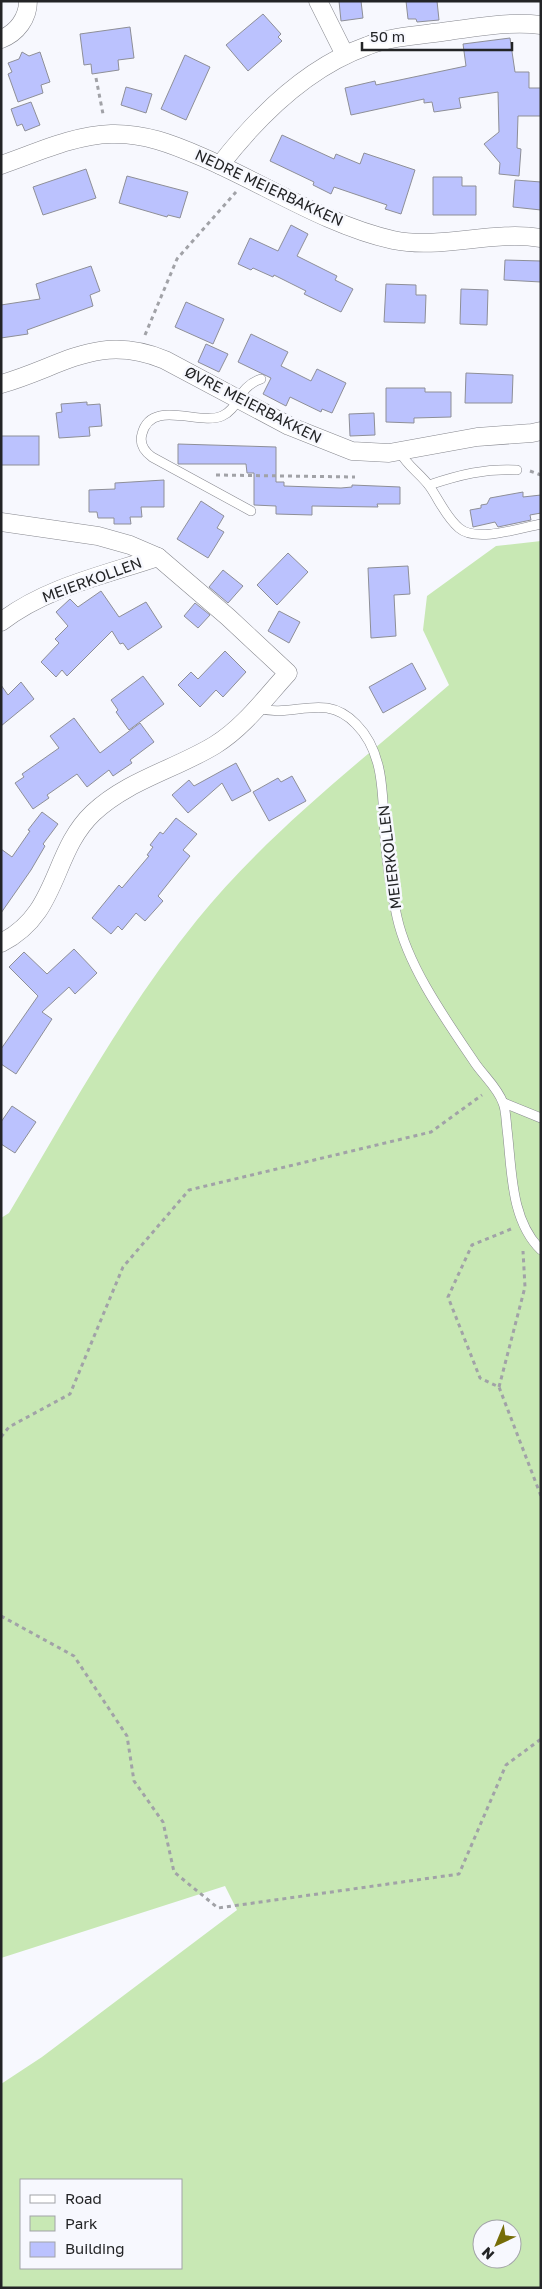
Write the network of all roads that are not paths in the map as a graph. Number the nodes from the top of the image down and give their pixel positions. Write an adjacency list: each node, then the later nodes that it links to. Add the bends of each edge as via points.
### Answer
1 (28, 1): 4 (street, via 20,26)
2 (318, 1): 5 (street)
3 (541, 25): 5 (street, via 488,26 388,40)
4 (1, 39)
5 (345, 55): 7 (street, via 316,72 284,98 248,132)
6 (1, 165): 7 (street, NEDRE MEIERBAKKEN, via 89,137 110,134 137,135 163,141)
7 (220, 165): 8 (street, NEDRE MEIERBAKKEN, via 326,216 394,240)
8 (541, 238)
9 (261, 379): 11 (lane, via 244,388)
10 (1, 384): 11 (street, ØVRE MEIERBAKKEN, via 85,353 103,350 138,352 165,360)
11 (238, 398): 13 (street, ØVRE MEIERBAKKEN, via 336,447 368,453); 16 (lane, via 223,416 165,414 144,426 141,440 146,452)
12 (541, 431): 13 (street, ØVRE MEIERBAKKEN, via 477,437)
13 (400, 452): 15 (lane)
14 (518, 470): 15 (lane, via 474,471)
15 (429, 485): 18 (lane, via 454,523 467,533 485,535)
16 (251, 510)
17 (1, 522): 19 (street, via 98,536)
18 (541, 524)
19 (158, 557): 20 (street, MEIERKOLLEN, via 50,592); 21 (street, via 288,673)
20 (1, 622)
21 (257, 708): 22 (street, via 236,730 216,744 130,786 93,813 71,843 37,914 24,928); 23 (lane, MEIERKOLLEN, via 283,712 307,706 327,706 342,712 369,740 380,770 389,877 406,946 433,998)
22 (1, 943)
23 (504, 1103): 24 (lane); 25 (lane, MEIERKOLLEN, via 521,1220 530,1239)
24 (541, 1118)
25 (541, 1250)

